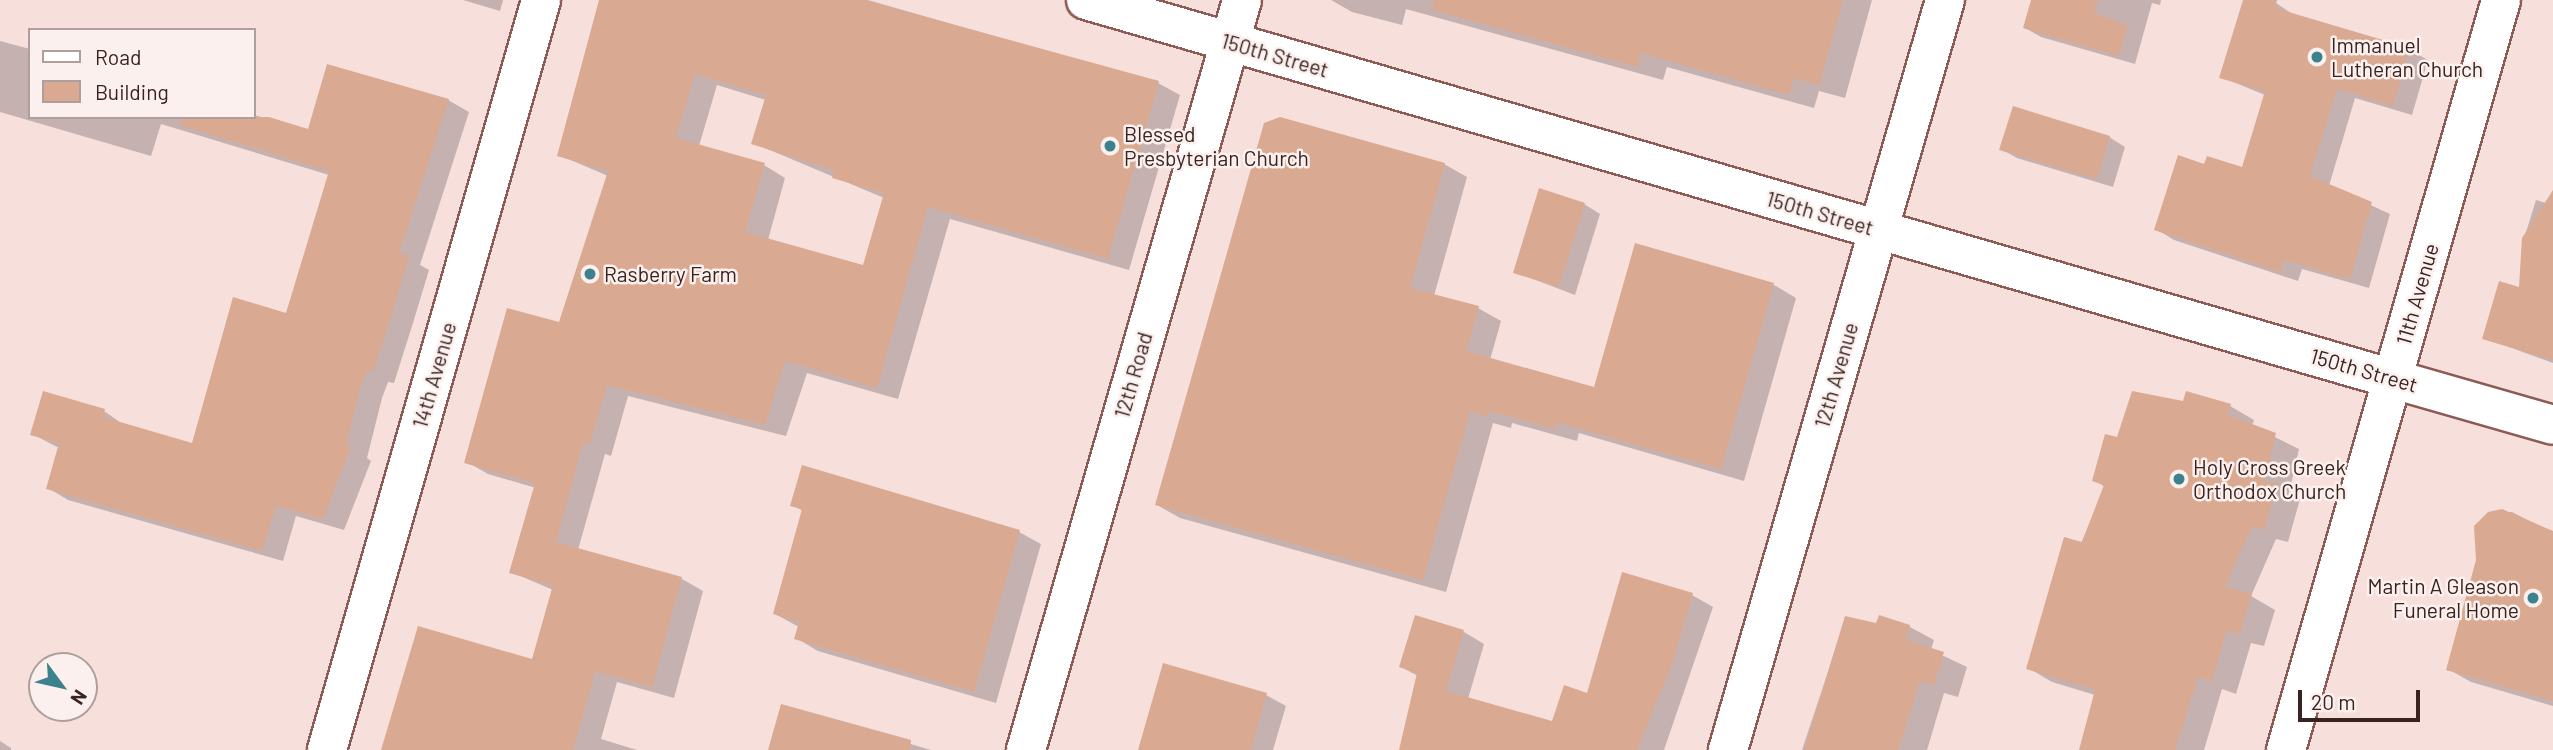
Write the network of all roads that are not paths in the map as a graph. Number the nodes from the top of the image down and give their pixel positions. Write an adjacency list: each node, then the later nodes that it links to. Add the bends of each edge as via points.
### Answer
1 (541, 0): 10 (street, 14th Avenue)
2 (1086, 0): 6 (street, 150th Street)
3 (1242, 0): 6 (street, 12th Road)
4 (1945, 0): 7 (street, 12th Avenue)
5 (2501, 0): 8 (street, 11th Avenue)
6 (1230, 41): 7 (street, 150th Street); 11 (street, 12th Road)
7 (1878, 230): 8 (street, 150th Street); 12 (street, 12th Avenue)
8 (2393, 379): 9 (street, 150th Street); 13 (street, 11th Avenue)
9 (2553, 425)
10 (327, 750)
11 (1026, 750)
12 (1728, 750)
13 (2286, 750)

